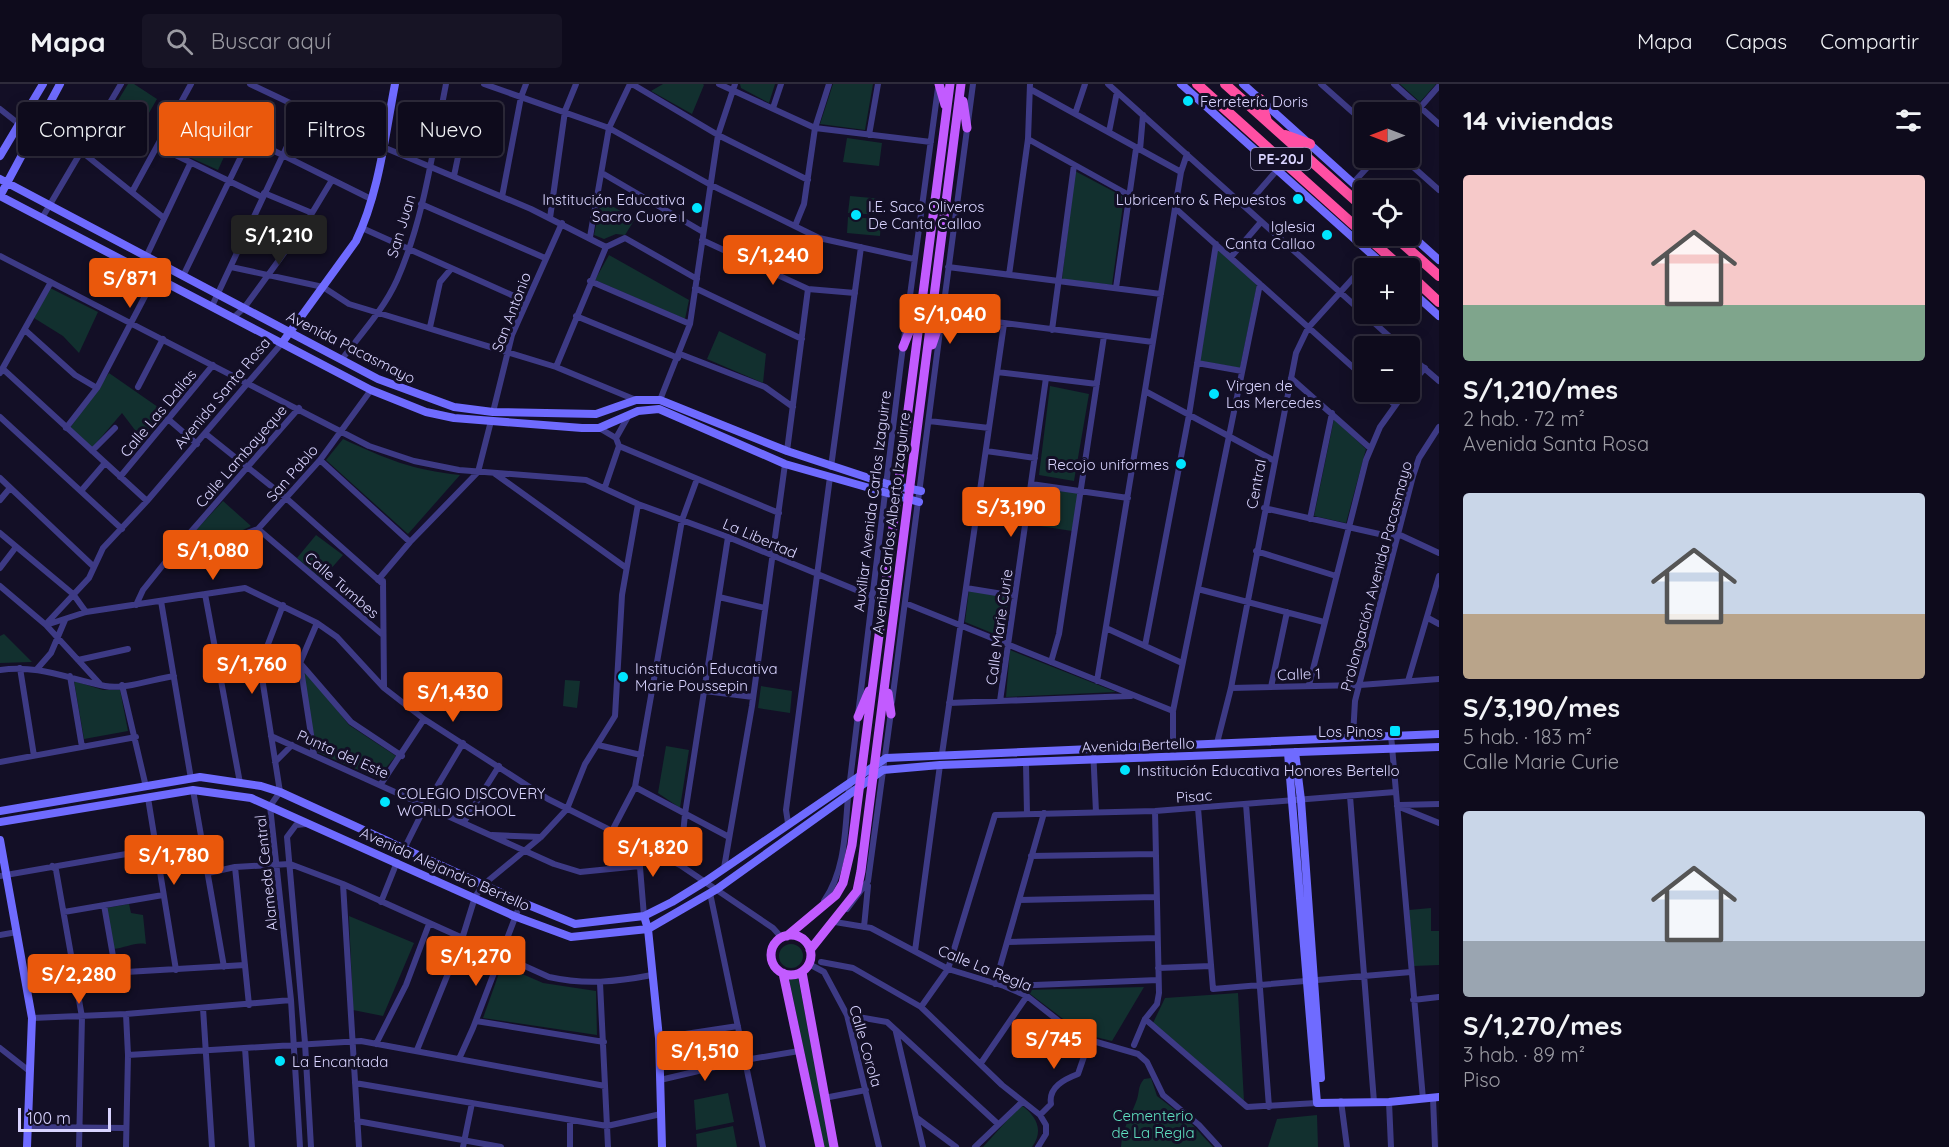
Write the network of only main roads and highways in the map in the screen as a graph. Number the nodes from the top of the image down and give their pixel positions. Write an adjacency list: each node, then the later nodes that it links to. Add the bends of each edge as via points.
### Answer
1 (43, 84): 17 (main road)
2 (60, 84): 18 (main road)
3 (395, 84): 39 (main road, Avenida Santa Rosa, via 362,228)
4 (939, 84): 12 (main road)
5 (950, 84): 12 (main road, Avenida Carlos Alberto Izaguirre)
6 (1181, 84): 27 (main road)
7 (1197, 84): 23 (highway, PE-20J)
8 (1225, 84): 13 (highway, PE-20J)
9 (1243, 84): 11 (main road)
10 (961, 87): 14 (main road); 22 (main road, Avenida Carlos Alberto Izaguirre)
11 (1260, 99): 13 (highway); 16 (main road)
12 (946, 110): 22 (main road, Avenida Carlos Alberto Izaguirre)
13 (1267, 121): 15 (highway, PE-20J)
14 (967, 128)
15 (1280, 133): 16 (highway); 21 (highway, PE-20J)
16 (1311, 144): 19 (main road)
17 (0, 156)
18 (3, 182): 20 (main road); 39 (main road, Avenida Pacasmayo)
19 (1354, 184)
20 (0, 196): 40 (main road, Avenida Pacasmayo)
21 (1354, 199)
22 (937, 224): 34 (main road, Avenida Carlos Alberto Izaguirre); 42 (main road, Avenida Carlos Alberto Izaguirre)
23 (1354, 225)
24 (1420, 243): 29 (main road)
25 (1377, 246): 28 (highway, PE-20J)
26 (1405, 246): 30 (highway)
27 (1375, 258)
28 (1391, 258)
29 (1439, 260)
30 (1439, 276)
31 (1420, 285): 33 (highway)
32 (1420, 287): 33 (highway)
33 (1424, 288): 36 (highway)
34 (922, 299): 41 (main road); 48 (main road, Avenida Carlos Alberto Izaguirre)
35 (1420, 299): 38 (main road)
36 (1439, 302)
37 (942, 315): 42 (main road)
38 (1439, 316)
39 (291, 332): 40 (main road, Avenida Santa Rosa); 44 (main road, Avenida Pacasmayo, via 378,379 430,400)
40 (282, 343): 44 (main road, Avenida Pacasmayo, via 371,390 426,412)
41 (903, 348)
42 (925, 364): 47 (main road, Avenida Carlos Alberto Izaguirre)
43 (539, 414): 44 (main road, Avenida Pacasmayo); 45 (main road, Avenida Pacasmayo, via 596,414 636,400 660,400); 46 (main road)
44 (492, 417): 46 (main road, Avenida Pacasmayo)
45 (691, 417): 46 (main road, Avenida Pacasmayo, via 659,409 630,414 599,428); 48 (main road, Avenida Pacasmayo, via 887,484); 48 (main road, Avenida Pacasmayo, via 785,464 886,494)
46 (538, 425)
47 (916, 490): 48 (main road, Avenida Pacasmayo); 49 (main road, Avenida Carlos Alberto Izaguirre)
48 (898, 492): 49 (main road, Avenida Pacasmayo); 52 (main road, Avenida Carlos Alberto Izaguirre)
49 (909, 500): 50 (main road, Avenida Pacasmayo); 51 (main road, Avenida Carlos Alberto Izaguirre)
50 (919, 502)
51 (886, 677): 53 (main road); 59 (main road, Avenida Carlos Alberto Izaguirre)
52 (874, 681): 54 (main road); 60 (main road, Avenida Carlos Alberto Izaguirre)
53 (891, 714)
54 (858, 717)
55 (1439, 734): 58 (main road, Avenida Bertello)
56 (1439, 747): 57 (main road, Avenida Bertello)
57 (1292, 752): 59 (main road, Avenida Bertello); 73 (main road, via 1320,1103)
58 (886, 758): 59 (main road, Avenida Alejandro Bertello)
59 (879, 768): 60 (main road, Avenida Alejandro Bertello); 61 (main road, Avenida Carlos Alberto Izaguirre)
60 (862, 774): 62 (main road, Avenida Carlos Alberto Izaguirre); 67 (main road, Avenida Alejandro Bertello, via 706,881)
61 (874, 777): 62 (main road); 70 (main road, Avenida Carlos Alberto Izaguirre, via 857,891)
62 (860, 788): 68 (main road, Avenida Alejandro Bertello, via 714,891); 69 (main road, Avenida Carlos Alberto Izaguirre, via 843,883 829,903)
63 (0, 811): 67 (main road, Avenida Alejandro Bertello, via 191,778 240,783 280,792 575,924)
64 (0, 822): 68 (main road, Avenida Alejandro Bertello, via 193,790 251,798 514,916 571,937)
65 (0, 840): 66 (main road)
66 (3, 876): 74 (main road, via 32,1018)
67 (644, 916): 68 (main road)
68 (648, 929): 75 (main road)
69 (784, 937): 70 (main road, via 802,939); 72 (main road, via 774,946 772,958)
70 (810, 950): 71 (main road, via 809,964)
71 (802, 972): 72 (main road); 77 (main road)
72 (783, 973): 76 (main road)
73 (1436, 1097)
74 (27, 1147)
75 (662, 1147)
76 (820, 1147)
77 (834, 1147)

